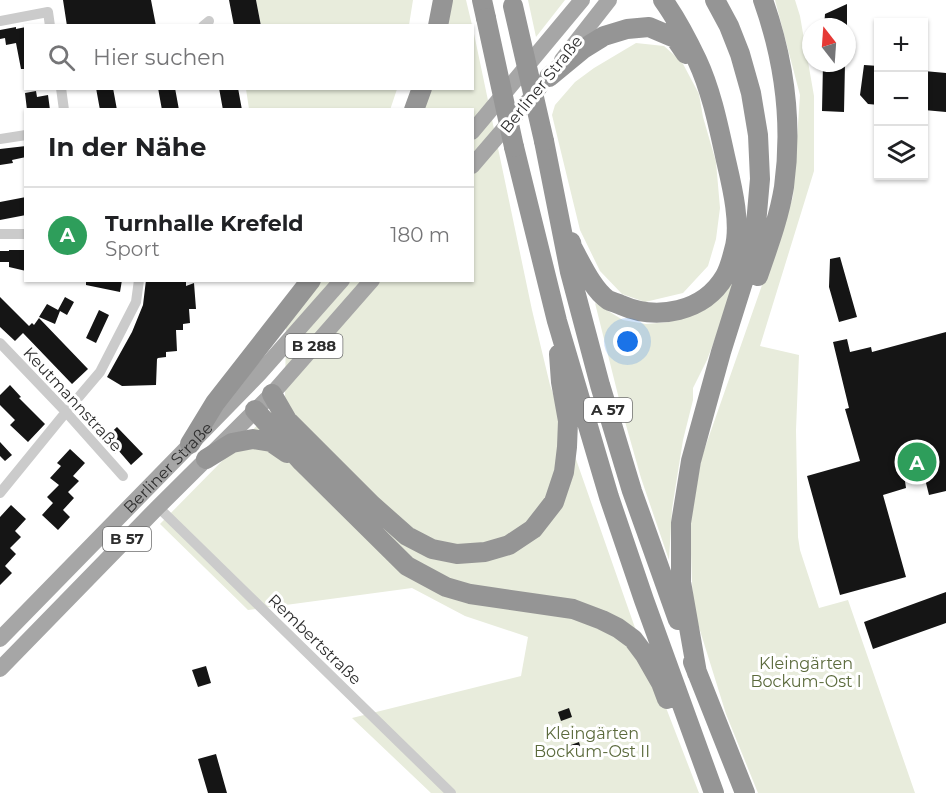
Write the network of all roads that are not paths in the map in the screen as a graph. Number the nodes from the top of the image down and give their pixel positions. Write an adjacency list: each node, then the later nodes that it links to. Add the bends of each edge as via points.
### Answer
1 (442, 0): 11 (highway)
2 (582, 0): 18 (main road, Berliner Straße)
3 (609, 0): 12 (main road, Berliner Straße)
4 (663, 0): 15 (highway, via 698,61)
5 (715, 0): 33 (highway, via 740,54 751,93 760,179 754,247)
6 (763, 0): 33 (highway, via 773,30 788,112 784,188 769,245)
7 (513, 3): 21 (highway, A 57, bridge)
8 (484, 9): 29 (highway, A 57, bridge)
9 (0, 21): 10 (street, via 48,12)
10 (50, 24)
11 (438, 24)
12 (549, 77): 15 (highway, via 604,36 650,27 675,38); 22 (main road, Berliner Straße)
13 (61, 90): 16 (street)
14 (421, 90): 17 (highway)
15 (711, 99): 21 (highway, via 731,183 735,248 725,276 709,295 684,309 658,314 633,310 608,299 591,280 572,247)
16 (64, 108)
17 (415, 108)
18 (474, 130)
19 (24, 135): 20 (street)
20 (0, 140)
21 (544, 141): 45 (highway, A 57, via 570,272 600,385 632,491)
22 (474, 164)
23 (0, 234): 24 (street)
24 (24, 234)
25 (140, 282): 36 (street, via 136,302 100,372)
26 (309, 282): 37 (highway, via 215,403)
27 (340, 282): 31 (main road, Berliner Straße / B 288)
28 (370, 282): 32 (main road, Berliner Straße / B 288)
29 (557, 321): 32 (highway, via 568,421 564,472 554,502 533,530 509,545 485,552 457,554 432,549 407,536 287,420); 46 (highway, A 57, via 609,497)
30 (0, 343): 36 (street, Keutmannstraße)
31 (259, 374): 34 (main road, Berliner Straße / B 288); 35 (main road, via 252,398)
32 (272, 394): 35 (main road, Berliner Straße / B 288)
33 (708, 401): 45 (highway, via 691,460 681,523 681,582)
34 (231, 402): 37 (main road, Berliner Straße / B 57)
35 (255, 410): 38 (main road, Berliner Straße / B 57); 39 (highway)
36 (66, 412): 40 (street, Keutmannstraße); 41 (street)
37 (190, 444): 43 (main road, Berliner Straße / B 57)
38 (206, 459): 39 (highway, via 232,442 253,439 271,442); 42 (main road, Berliner Straße / B 57)
39 (302, 462): 46 (highway, via 407,566 423,575 470,594 573,609 602,620 633,639 661,683 685,744)
40 (123, 476)
41 (0, 494)
42 (159, 507): 44 (main road, Berliner Straße / B 57); 47 (street, Rembertstraße)
43 (0, 639)
44 (0, 669)
45 (697, 673): 48 (highway, A 57)
46 (712, 788)
47 (451, 793)
48 (745, 793)

